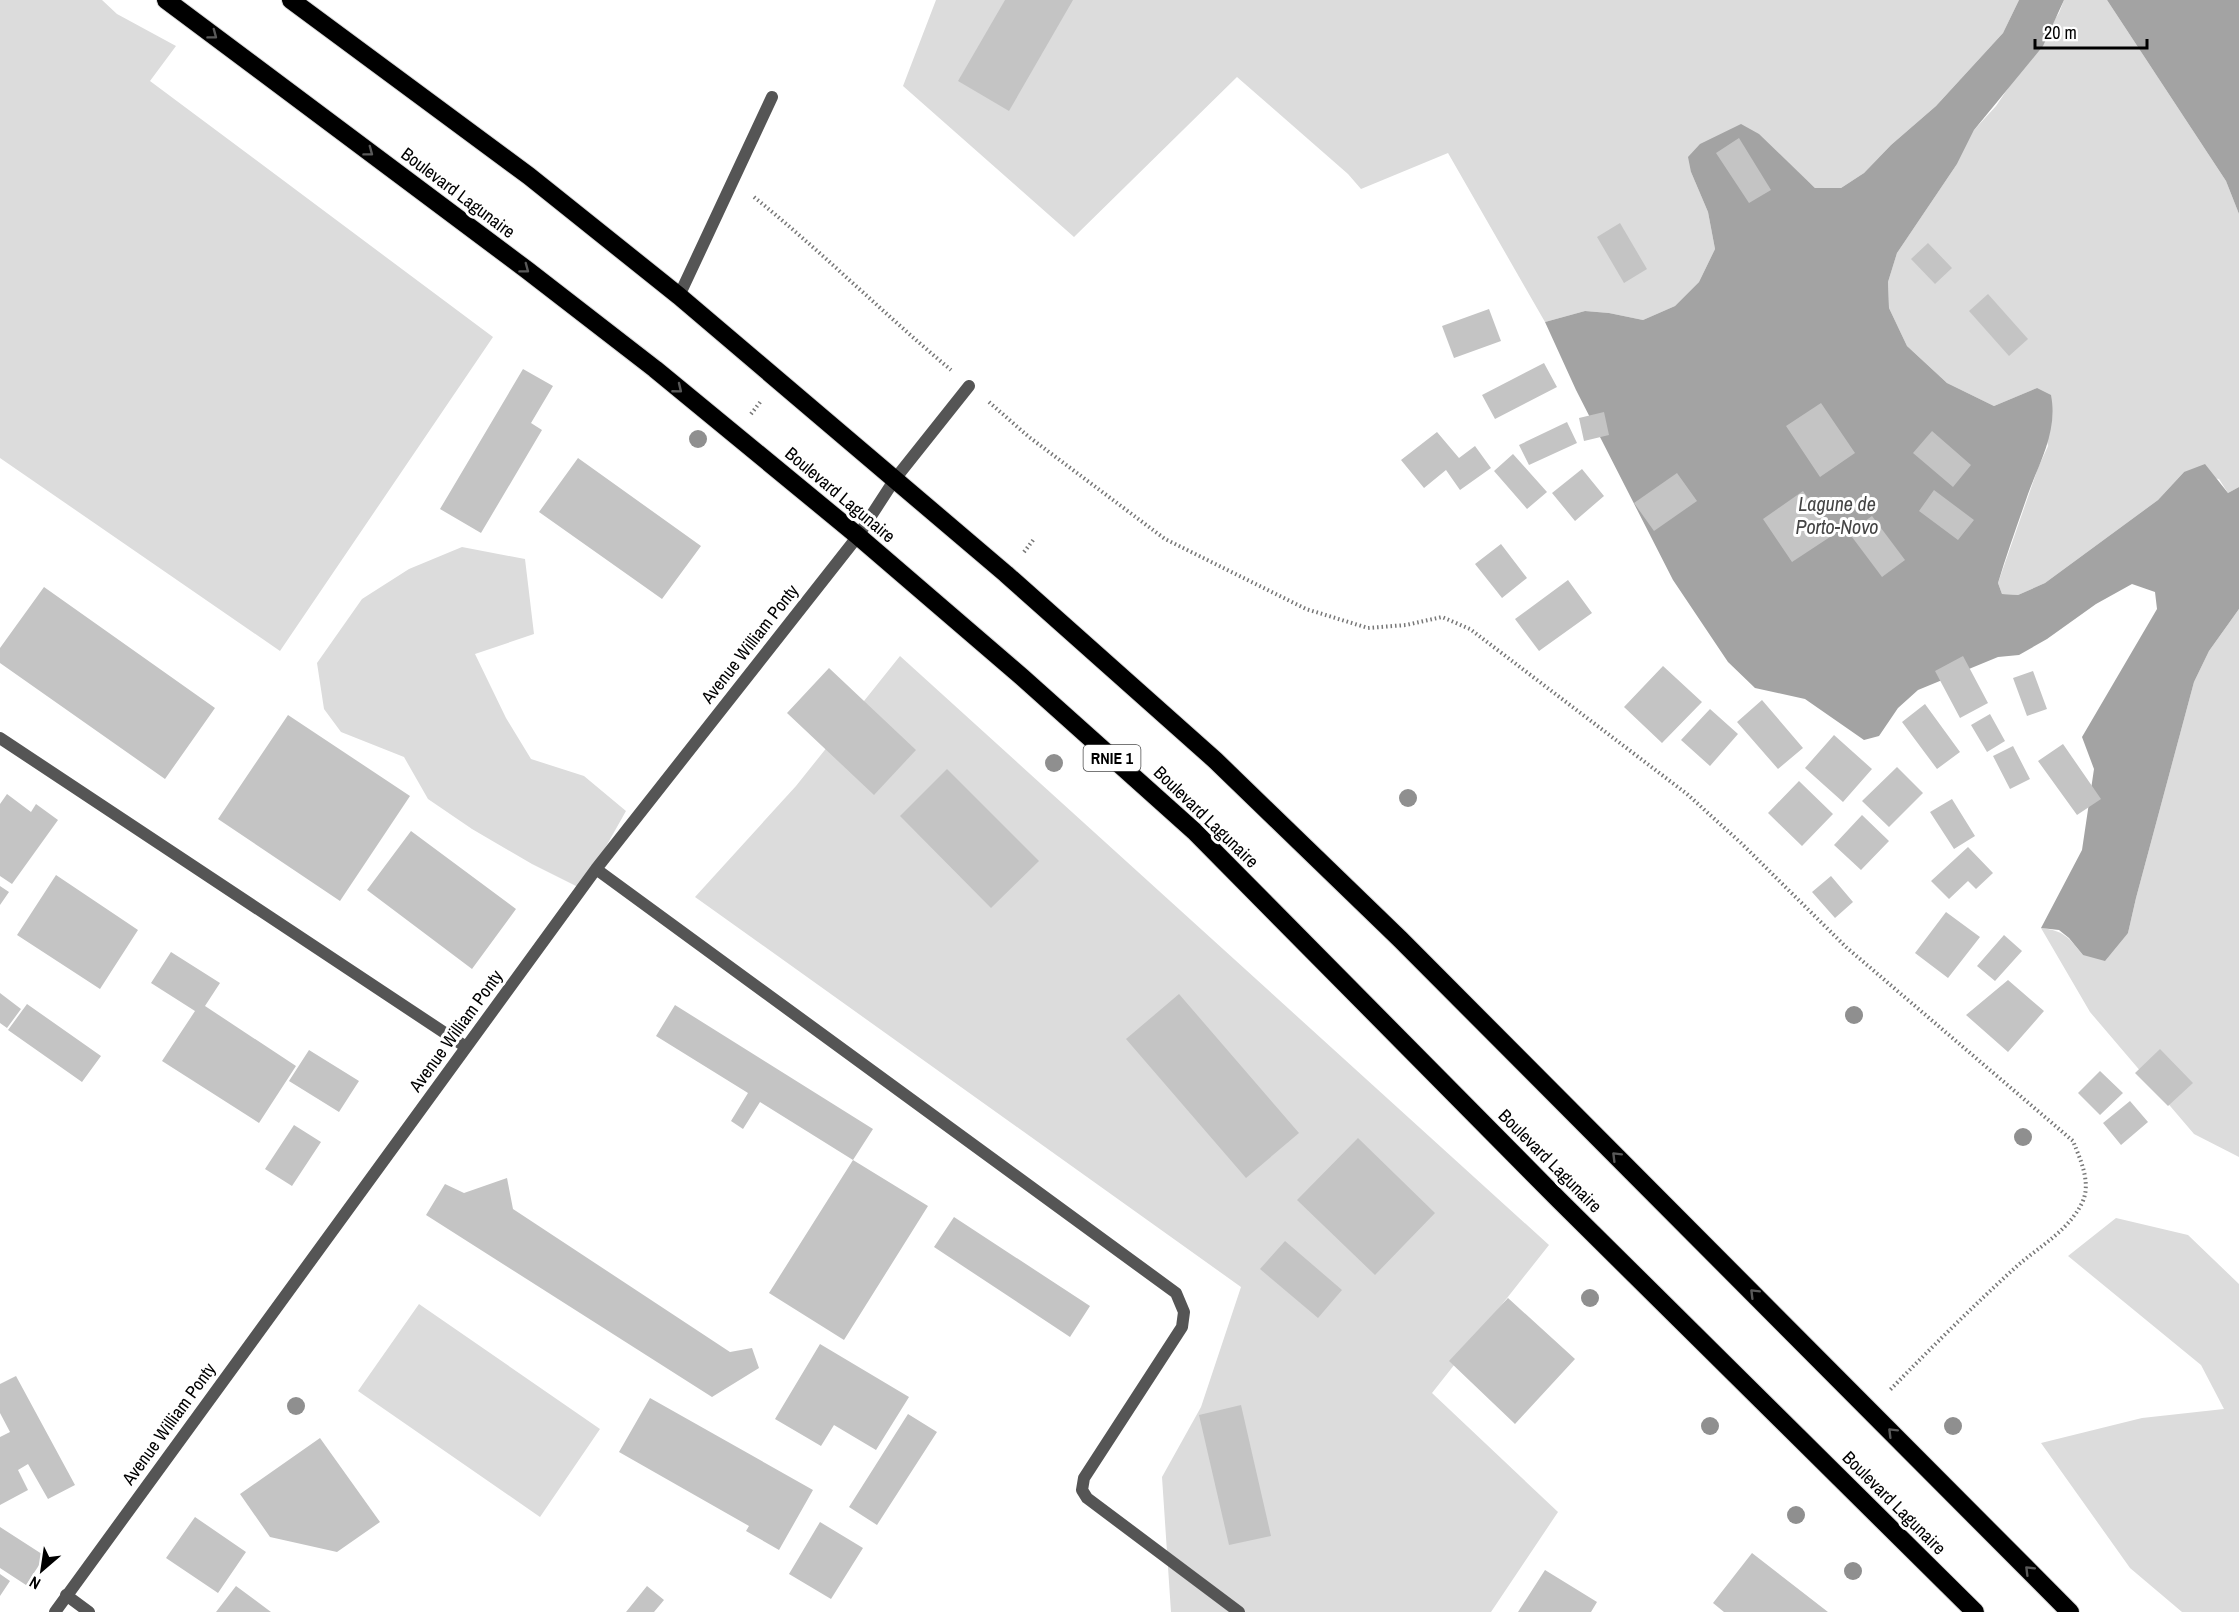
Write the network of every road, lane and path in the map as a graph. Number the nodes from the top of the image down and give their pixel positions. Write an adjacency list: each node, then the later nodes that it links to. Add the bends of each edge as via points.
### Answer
1 (166, 0): 8 (highway, Boulevard Lagunaire / RNIE 1, one-way to 8, via 527,270)
2 (291, 0): 5 (highway, via 529,176)
3 (772, 97): 4 (street)
4 (732, 180): 5 (street); 7 (path, via 801,235)
5 (679, 296): 6 (highway)
6 (777, 379): 8 (path); 9 (highway)
7 (969, 386): 9 (street, Avenue William Ponty); 14 (path, via 1029,437 1165,539 1306,609 1368,628 1442,617 1470,629 1687,794 1846,947 2073,1141 2086,1174 2084,1201 2066,1227 1960,1319)
8 (734, 435): 10 (highway, Boulevard Lagunaire / RNIE 1)
9 (895, 479): 10 (street, Avenue William Ponty); 14 (highway, one-way to 9, via 1400,939 1223,768 1096,652)
10 (858, 536): 12 (street, Avenue William Ponty); 19 (highway, Boulevard Lagunaire / RNIE 1, via 1194,831)
11 (0, 738): 13 (street)
12 (596, 869): 13 (street, Avenue William Ponty); 18 (street, via 1176,1293 1184,1312 1182,1327 1084,1478 1082,1490 1087,1498)
13 (466, 1047): 15 (street, Avenue William Ponty)
14 (1870, 1410): 20 (highway, one-way to 14)
15 (66, 1595): 16 (street, Avenue William Ponty); 17 (street)
16 (55, 1612)
17 (89, 1612)
18 (1239, 1612)
19 (1975, 1612)
20 (2070, 1612)

